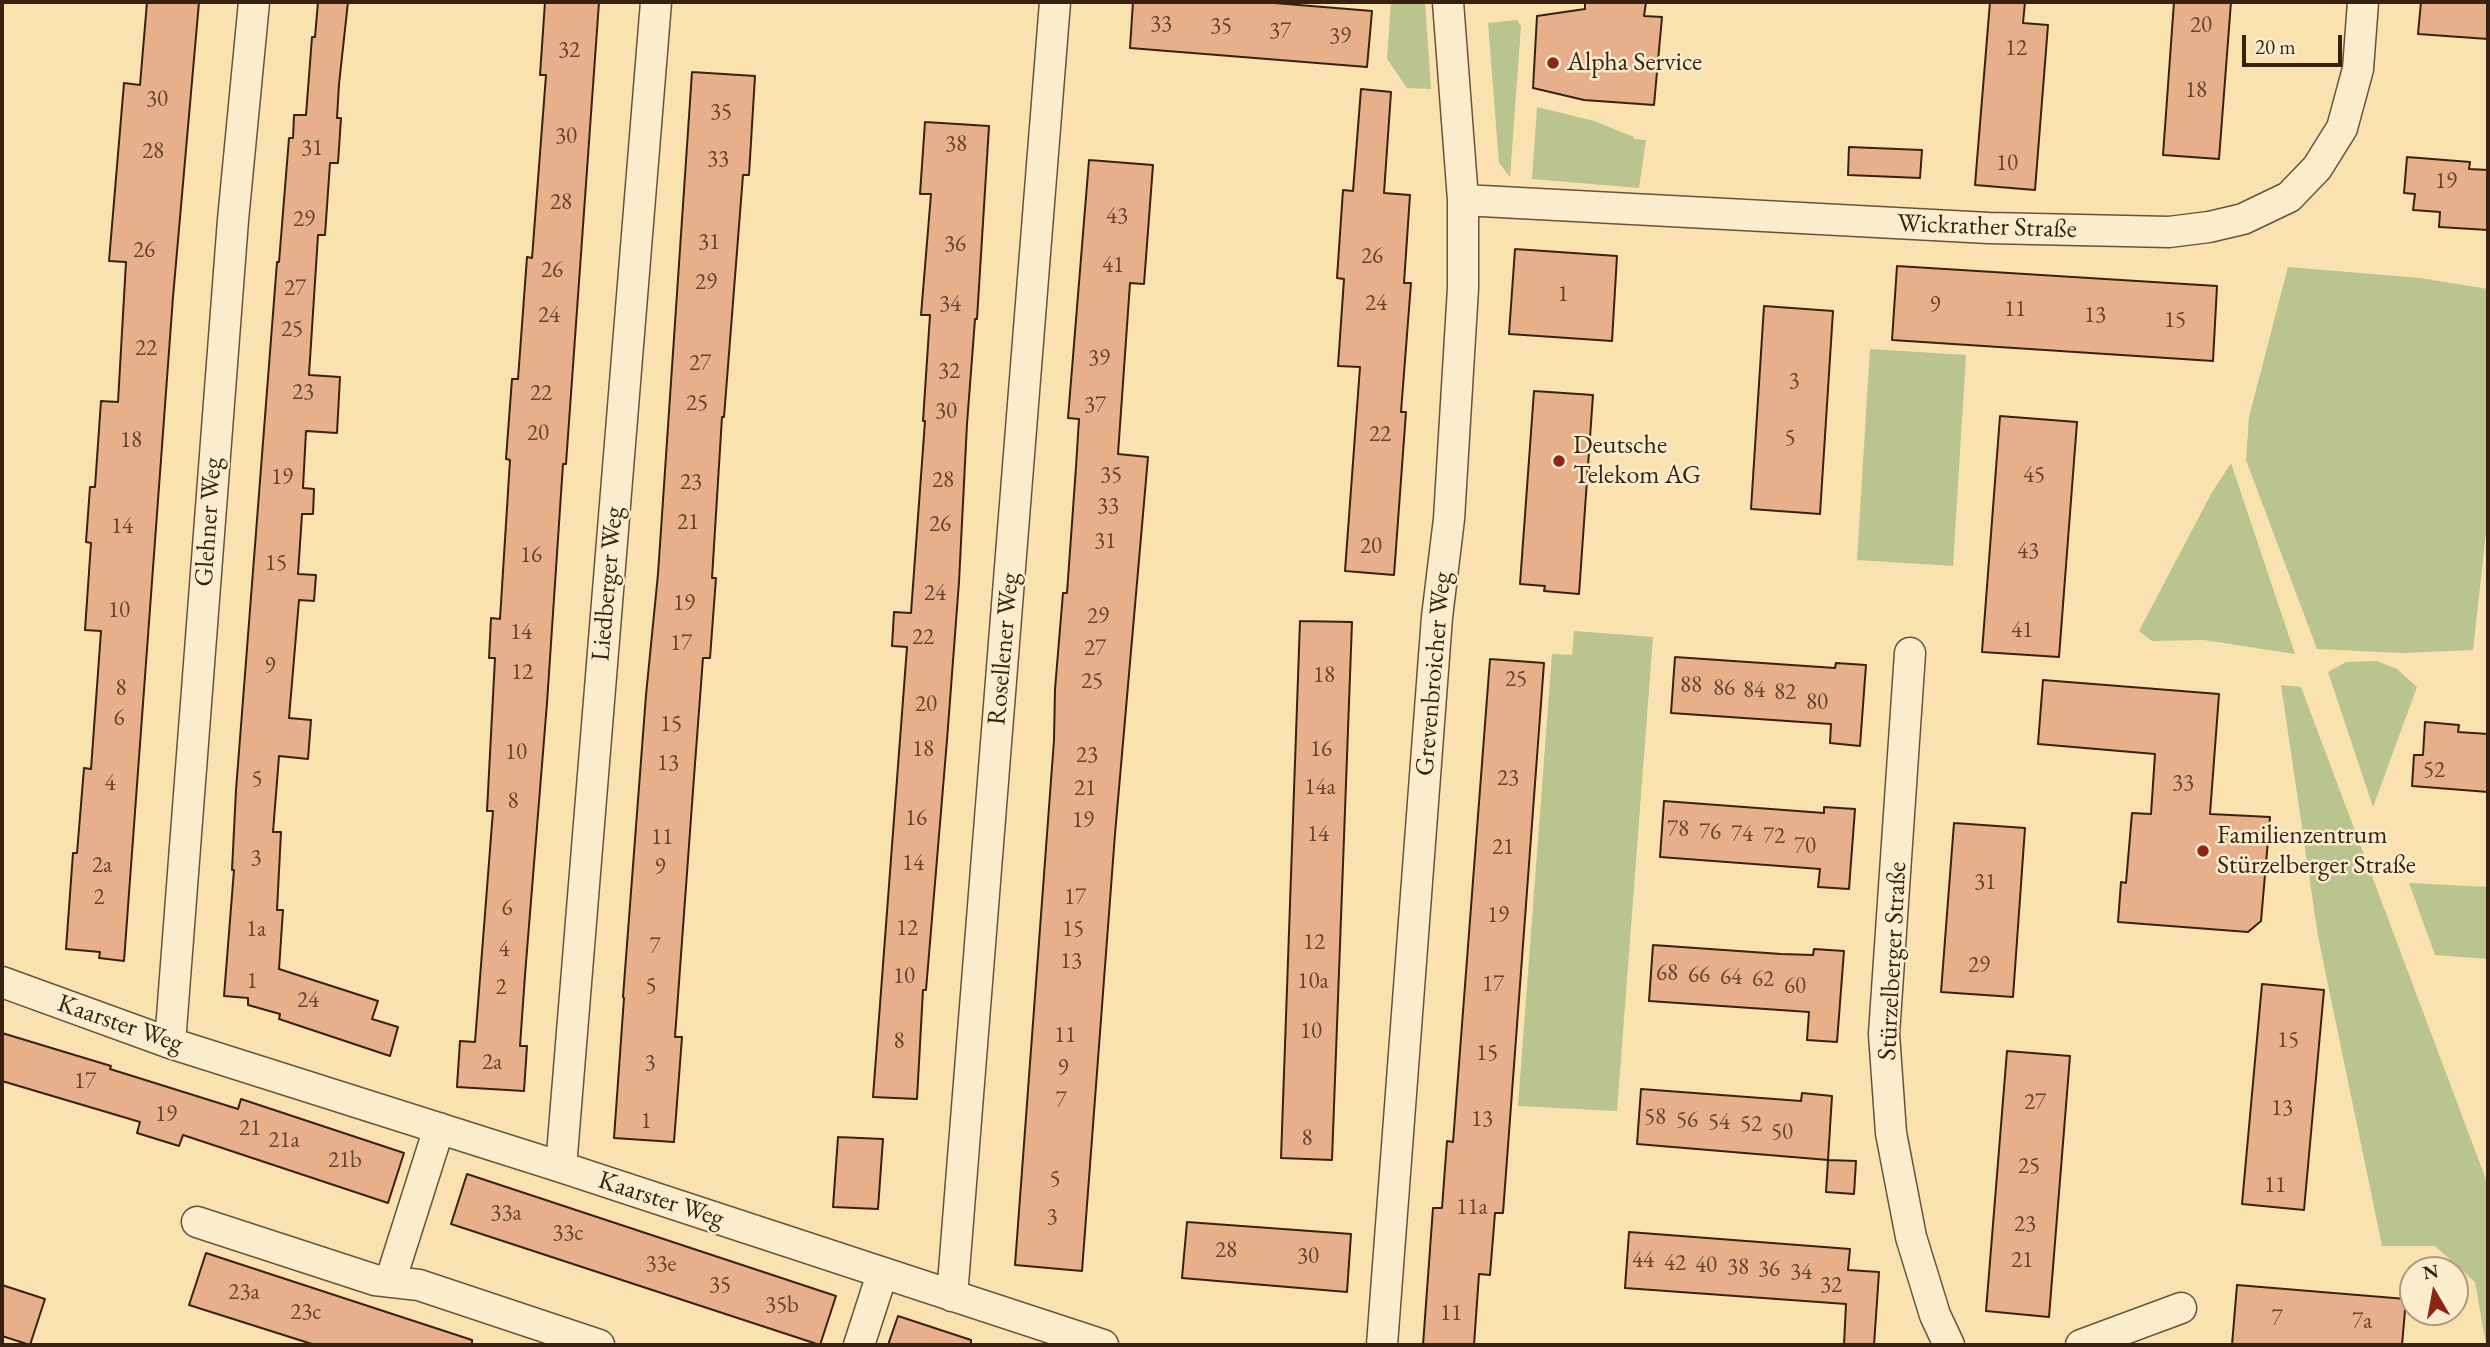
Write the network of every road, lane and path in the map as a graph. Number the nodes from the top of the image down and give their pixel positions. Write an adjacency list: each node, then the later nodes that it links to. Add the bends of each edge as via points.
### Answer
1 (254, 2): 9 (street, Glehner Weg)
2 (656, 2): 11 (street, Liedberger Weg)
3 (1055, 2): 15 (street, Rosellener Weg)
4 (1448, 2): 6 (street, Grevenbroicher Weg)
5 (2363, 2): 6 (street, Wickrather Straße, via 2358,69 2343,128 2317,168 2289,197 2243,219 2209,227 2169,232 1989,228)
6 (1463, 200): 20 (street, Grevenbroicher Weg, via 1463,288 1449,519 1437,617)
7 (1910, 653): 21 (street, Stürzelberger Straße, via 1884,1034 1891,1133 1911,1237)
8 (2, 982): 9 (street, Kaarster Weg)
9 (170, 1043): 10 (street, Kaarster Weg)
10 (439, 1128): 11 (street, Kaarster Weg); 14 (street)
11 (561, 1167): 13 (street, Kaarster Weg)
12 (197, 1222): 14 (street)
13 (882, 1273): 15 (street, Kaarster Weg); 18 (street)
14 (390, 1282): 17 (street, via 419,1285)
15 (952, 1296): 19 (street, Kaarster Weg)
16 (2180, 1308): 22 (street)
17 (599, 1345)
18 (859, 1345)
19 (1103, 1345)
20 (1382, 1345)
21 (1949, 1345)
22 (2081, 1345)

